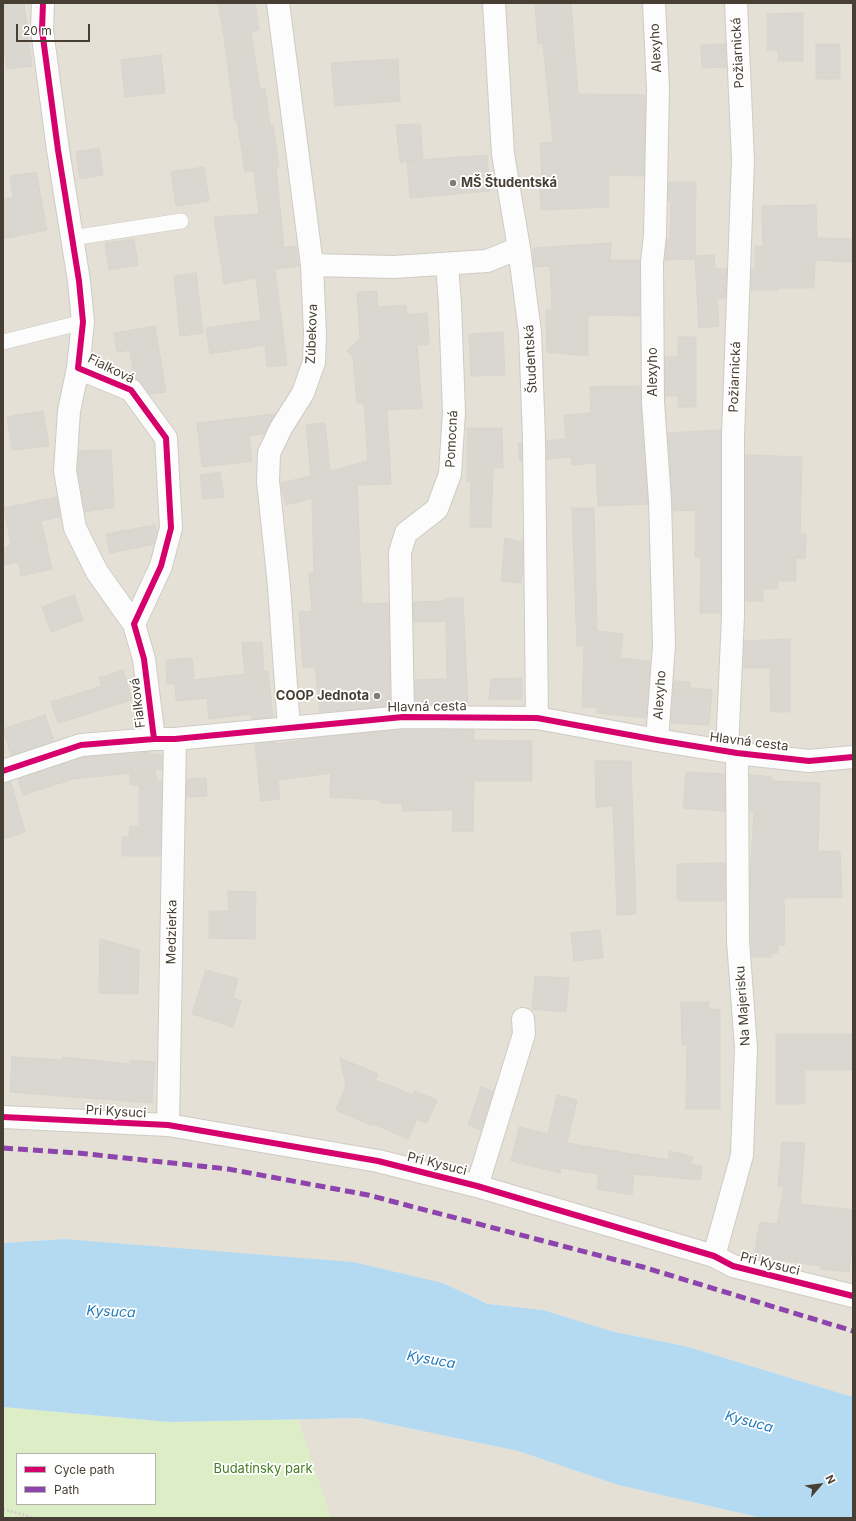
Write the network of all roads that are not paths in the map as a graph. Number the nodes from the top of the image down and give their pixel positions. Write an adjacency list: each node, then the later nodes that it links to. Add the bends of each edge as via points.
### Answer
1 (43, 3): 7 (street, Fialková, via 42,30)
2 (278, 3): 10 (street, Zúbekova)
3 (494, 3): 8 (street, Študentská, via 503,154)
4 (654, 3): 20 (street, Alexyho, via 658,88 655,236 652,262 653,402 660,501 664,645)
5 (736, 3): 21 (street, Požiarnická, via 743,160 733,436)
6 (181, 221): 7 (lane)
7 (72, 238): 11 (street, Fialková)
8 (519, 248): 9 (street, via 487,261); 16 (street, Študentská, via 531,340)
9 (447, 264): 10 (street); 15 (street, Pomocná, via 454,412 450,474 437,509 406,533 400,552)
10 (312, 265): 17 (street, Zúbekova, via 314,362 303,392 280,428 269,453 268,481 279,586)
11 (83, 322): 12 (lane); 13 (street, Fialková)
12 (3, 342)
13 (78, 368): 14 (street, Fialková, via 69,410 66,471 75,528 97,572); 14 (street, Fialková, via 131,390 166,438 171,528 161,566)
14 (134, 624): 18 (street, Fialková, via 144,659)
15 (403, 717): 16 (street, Hlavná cesta); 17 (street, Hlavná cesta)
16 (537, 718): 20 (street, Hlavná cesta)
17 (289, 728): 19 (street, Hlavná cesta)
18 (154, 739): 19 (street, Hlavná cesta); 23 (street, Hlavná cesta, via 81,745)
19 (175, 739): 26 (street, Medzierka)
20 (657, 740): 21 (street, Hlavná cesta)
21 (732, 752): 22 (street, Hlavná cesta, via 809,761); 28 (street, Na Majerisku, via 738,941 746,1048 742,1155)
22 (853, 757)
23 (3, 771)
24 (524, 1019): 27 (street, Pri Kysuci, via 524,1034)
25 (3, 1118): 26 (street, Pri Kysuci)
26 (168, 1125): 27 (street, Pri Kysuci, via 378,1161)
27 (477, 1186): 28 (street, Pri Kysuci)
28 (714, 1256): 29 (street, Pri Kysuci, via 733,1266)
29 (853, 1296)

